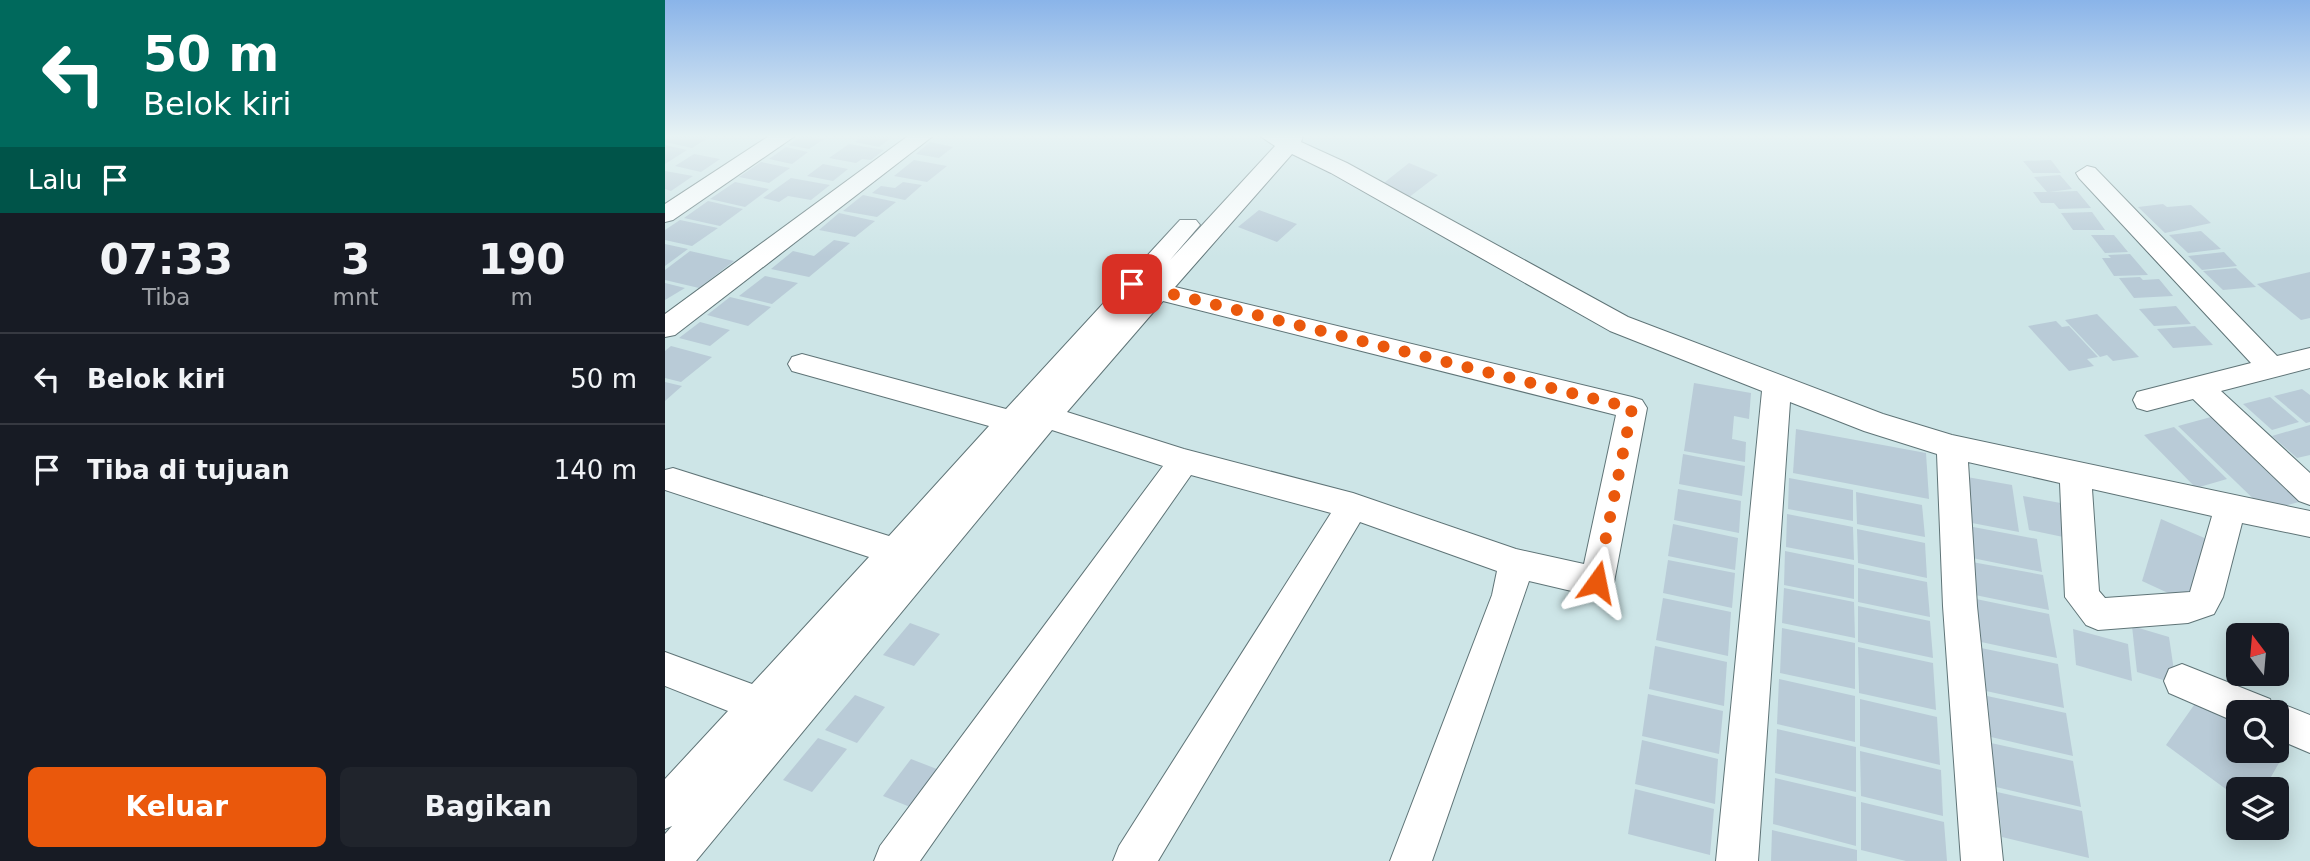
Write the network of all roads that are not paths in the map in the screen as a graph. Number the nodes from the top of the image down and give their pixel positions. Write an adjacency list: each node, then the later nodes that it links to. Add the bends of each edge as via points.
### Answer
1 (723, 176): 6 (street)
2 (868, 176): 8 (street)
3 (1246, 176): 7 (street)
4 (1349, 176): 12 (street, via 1619,324)
5 (2090, 176): 11 (street)
6 (665, 215)
7 (1144, 288): 15 (street); 16 (street); 26 (street, via 1632,408 1597,582)
8 (665, 328)
9 (2310, 358): 11 (street)
10 (802, 364): 16 (street)
11 (2271, 368): 13 (street)
12 (1777, 383): 17 (street, via 1874,423); 40 (street)
13 (2197, 386): 14 (street); 21 (street)
14 (2147, 400)
15 (1047, 417): 18 (street); 27 (street)
16 (1010, 421): 25 (street)
17 (1952, 447): 19 (street); 41 (street, via 1960,606)
18 (1184, 461): 22 (street); 37 (street)
19 (2075, 471): 23 (street); 23 (street, via 2082,597 2098,614 2188,608 2201,603 2209,590)
20 (673, 480): 25 (street)
21 (2310, 492)
22 (1353, 506): 26 (street); 38 (street)
23 (2230, 508): 24 (street)
24 (2310, 524)
25 (895, 552): 27 (street)
26 (1516, 563): 39 (street, via 1509,595)
27 (860, 614): 31 (street); 36 (street)
28 (665, 669): 31 (street)
29 (2182, 681): 30 (street)
30 (2228, 700)
31 (759, 705): 34 (street)
32 (2289, 725): 33 (street)
33 (2310, 734)
34 (665, 809)
35 (665, 853): 36 (street)
36 (668, 861)
37 (895, 861)
38 (1134, 861)
39 (1411, 861)
40 (1737, 861)
41 (1982, 861)

